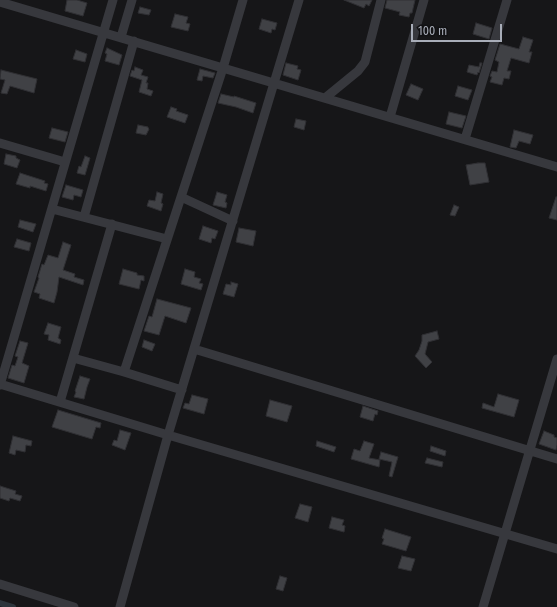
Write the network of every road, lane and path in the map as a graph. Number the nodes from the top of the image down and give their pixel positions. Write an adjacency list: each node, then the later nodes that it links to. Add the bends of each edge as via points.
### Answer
1 (113, 0): 10 (street)
2 (132, 0): 11 (street)
3 (243, 0): 13 (street)
4 (299, 0): 14 (street)
5 (382, 0): 15 (street, via 365,62 358,71)
6 (424, 0): 16 (street)
7 (507, 0): 17 (street)
8 (0, 2): 9 (street)
9 (27, 5): 10 (street)
10 (104, 32): 11 (street); 19 (street)
11 (121, 37): 12 (street)
12 (134, 41): 13 (street); 23 (street)
13 (223, 68): 14 (street); 21 (street)
14 (274, 83): 15 (street); 24 (street)
15 (325, 98): 16 (street)
16 (390, 117): 17 (street)
17 (465, 139): 20 (street)
18 (0, 143): 19 (street)
19 (65, 162): 22 (street)
20 (557, 167)
21 (181, 197): 24 (street); 26 (street)
22 (52, 209): 23 (street); 31 (street)
23 (84, 217): 25 (street)
24 (233, 221): 27 (street)
25 (112, 224): 26 (street); 28 (street)
26 (167, 239): 30 (street)
27 (194, 349): 32 (street); 35 (street)
28 (73, 358): 30 (street); 33 (street)
29 (557, 359): 35 (street)
30 (124, 372): 32 (street)
31 (0, 384): 33 (street)
32 (182, 390): 34 (street)
33 (60, 402): 34 (street)
34 (168, 435): 37 (street); 41 (street)
35 (530, 450): 36 (street); 37 (street)
36 (557, 459)
37 (505, 533): 38 (street); 42 (street)
38 (557, 549)
39 (0, 584): 40 (street)
40 (74, 607)
41 (120, 607)
42 (483, 607)

